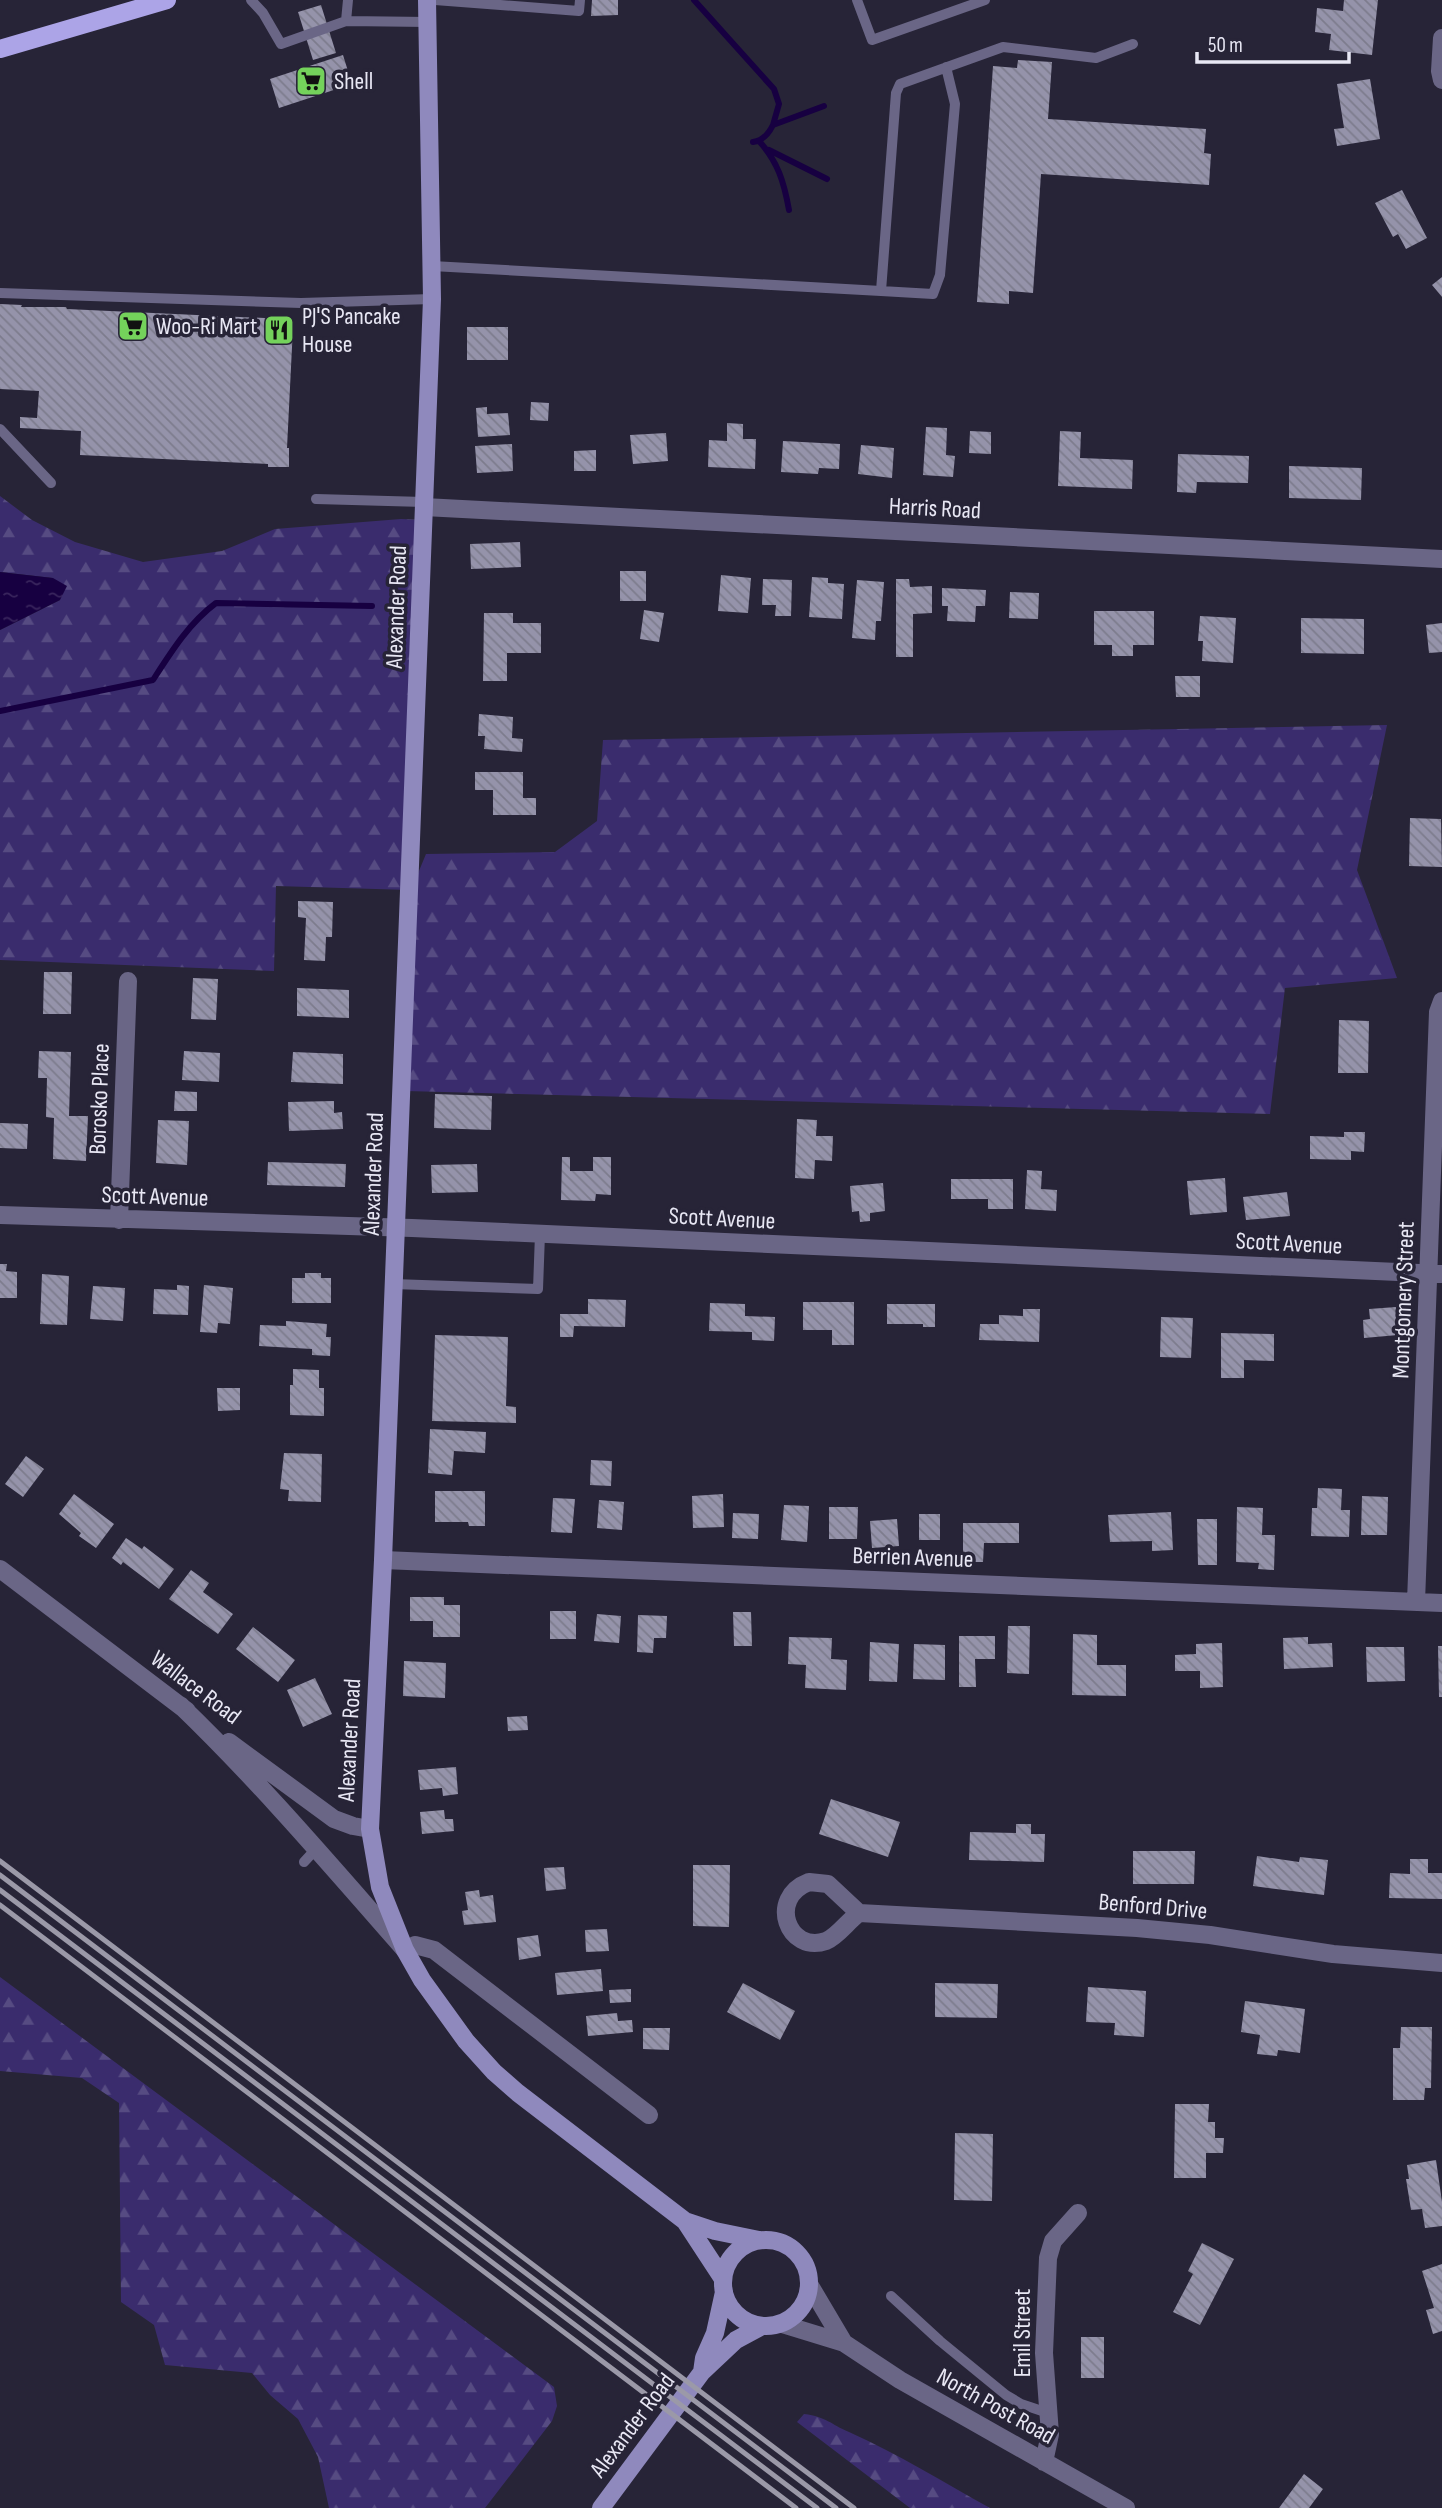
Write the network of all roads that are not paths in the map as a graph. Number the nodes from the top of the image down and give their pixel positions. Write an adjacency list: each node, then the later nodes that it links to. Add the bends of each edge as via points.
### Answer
1 (167, 0): 14 (main road)
2 (251, 0): 10 (lane, via 281,44)
3 (348, 0): 10 (lane)
4 (427, 0): 11 (street, Alexander Road)
5 (435, 0): 9 (lane)
6 (580, 0): 9 (lane, via 579,11)
7 (857, 0): 8 (lane, via 872,40)
8 (985, 0)
9 (506, 3)
10 (346, 21): 11 (lane)
11 (428, 22): 17 (street, Alexander Road)
12 (1442, 38): 16 (street)
13 (1133, 44): 15 (lane, via 1096,58 1003,47)
14 (0, 49)
15 (946, 67): 18 (lane, via 900,84 896,93); 18 (lane, via 955,104 940,275 933,294)
16 (1442, 80)
17 (432, 266): 18 (lane); 20 (street, Alexander Road)
18 (881, 291)
19 (0, 293): 20 (lane, via 287,302)
20 (432, 299): 24 (street, Alexander Road)
21 (0, 429): 22 (lane)
22 (51, 483)
23 (316, 499): 24 (lane)
24 (424, 504): 25 (street, Harris Road); 30 (street, Alexander Road)
25 (1442, 559)
26 (128, 981): 29 (street, Borosko Place)
27 (1442, 1001): 32 (street, Montgomery Street, via 1438,1012)
28 (0, 1215): 29 (street, Scott Avenue)
29 (119, 1220): 30 (street, Scott Avenue)
30 (396, 1228): 31 (street, Scott Avenue); 33 (street, Alexander Road)
31 (540, 1234): 32 (street, Scott Avenue); 33 (lane, via 538,1289)
32 (1435, 1274): 36 (street, Montgomery Street)
33 (393, 1284): 34 (street, Alexander Road)
34 (383, 1560): 36 (street, Berrien Avenue); 39 (street, Alexander Road)
35 (0, 1569): 38 (street, Wallace Road)
36 (1416, 1602): 37 (street, Berrien Avenue)
37 (1442, 1603)
38 (180, 1705): 39 (street, Wallace Road, via 334,1819); 41 (street, via 212,1736 310,1855)
39 (370, 1829): 41 (street, Alexander Road, via 380,1887)
40 (859, 1913): 42 (street, Benford Drive, via 1137,1928)
41 (405, 1950): 43 (street, via 415,1945 435,1950); 45 (street, Alexander Road, via 453,2025 494,2072)
42 (1442, 1963)
43 (649, 2115)
44 (1078, 2213): 54 (street, Emil Street, via 1053,2241 1048,2258 1044,2353)
45 (685, 2221): 46 (street, Alexander Road); 48 (street, Alexander Road)
46 (760, 2241): 47 (street, via 788,2246 800,2256); 48 (street, via 735,2254)
47 (809, 2284): 50 (street, via 802,2308); 52 (street, North Post Road)
48 (723, 2286): 51 (street, via 726,2301 737,2315); 53 (street, Alexander Road)
49 (891, 2296): 54 (lane, via 1006,2395)
50 (782, 2324): 51 (street); 52 (street, North Post Road)
51 (762, 2326): 53 (street, Alexander Road, via 736,2340)
52 (844, 2343): 55 (street, North Post Road, via 900,2381)
53 (702, 2372): 56 (street, Alexander Road)
54 (1048, 2413): 55 (street, Emil Street, via 1050,2434)
55 (1044, 2462): 57 (street, North Post Road)
56 (601, 2508)
57 (1126, 2508)

